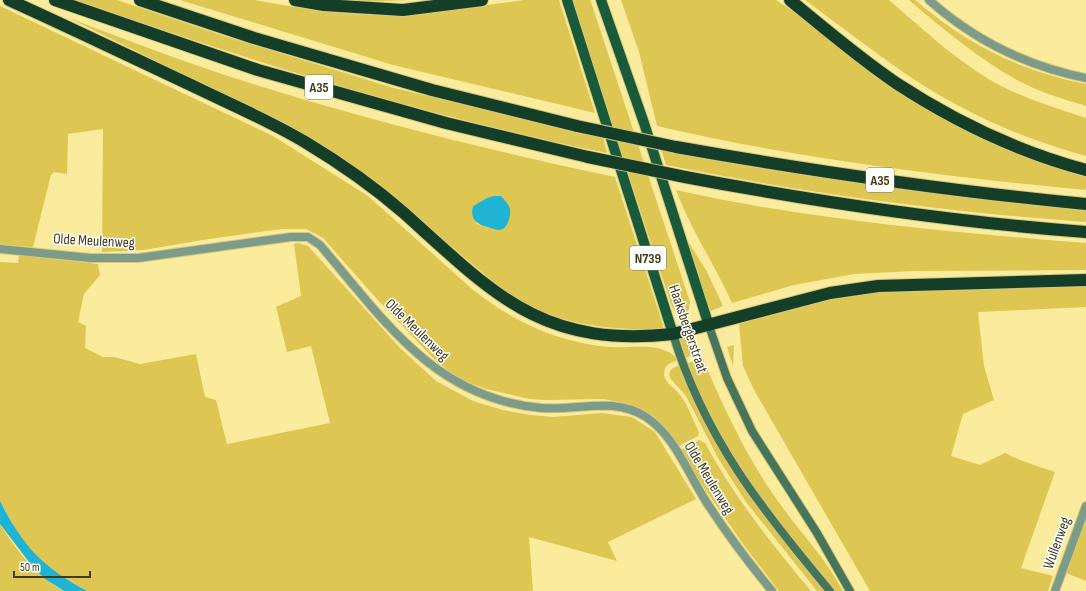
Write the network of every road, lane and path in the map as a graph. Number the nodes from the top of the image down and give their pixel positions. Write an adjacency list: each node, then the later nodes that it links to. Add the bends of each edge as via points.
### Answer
1 (9, 0): 17 (highway, via 302,140 372,187 483,284 533,315 566,328 604,336 648,337)
2 (55, 0): 13 (highway, A35, bridge, via 258,70 446,123 588,158 858,206 979,222)
3 (140, 0): 12 (highway, A35, bridge, via 254,38 432,90 577,126 676,147 814,171 1017,198)
4 (295, 0): 5 (highway, via 324,5 403,10)
5 (482, 0)
6 (567, 0): 17 (main road, Haaksbergerstraat / N739)
7 (601, 0): 16 (main road, Haaksbergerstraat / N739)
8 (790, 0): 11 (highway, via 895,82 956,118 1007,143)
9 (929, 0): 10 (street, via 954,22 992,46 1041,66)
10 (1086, 78)
11 (1086, 170)
12 (1086, 204)
13 (1086, 232)
14 (0, 249): 19 (street, Olde Meulenweg, via 116,259 292,238 312,239 414,351 430,366 462,387 527,407 547,409 623,406 648,418 667,436 720,523)
15 (1086, 280): 16 (highway, via 878,286 830,293)
16 (709, 326): 17 (highway); 21 (main road, Haaksbergerstraat / N739, via 726,378 752,431 818,533)
17 (673, 334): 20 (main road, Haaksbergerstraat / N739, via 682,362 708,421 739,474 779,530)
18 (1086, 506): 22 (street, Wullenweg)
19 (772, 591)
20 (830, 591)
21 (850, 591)
22 (1054, 591)

